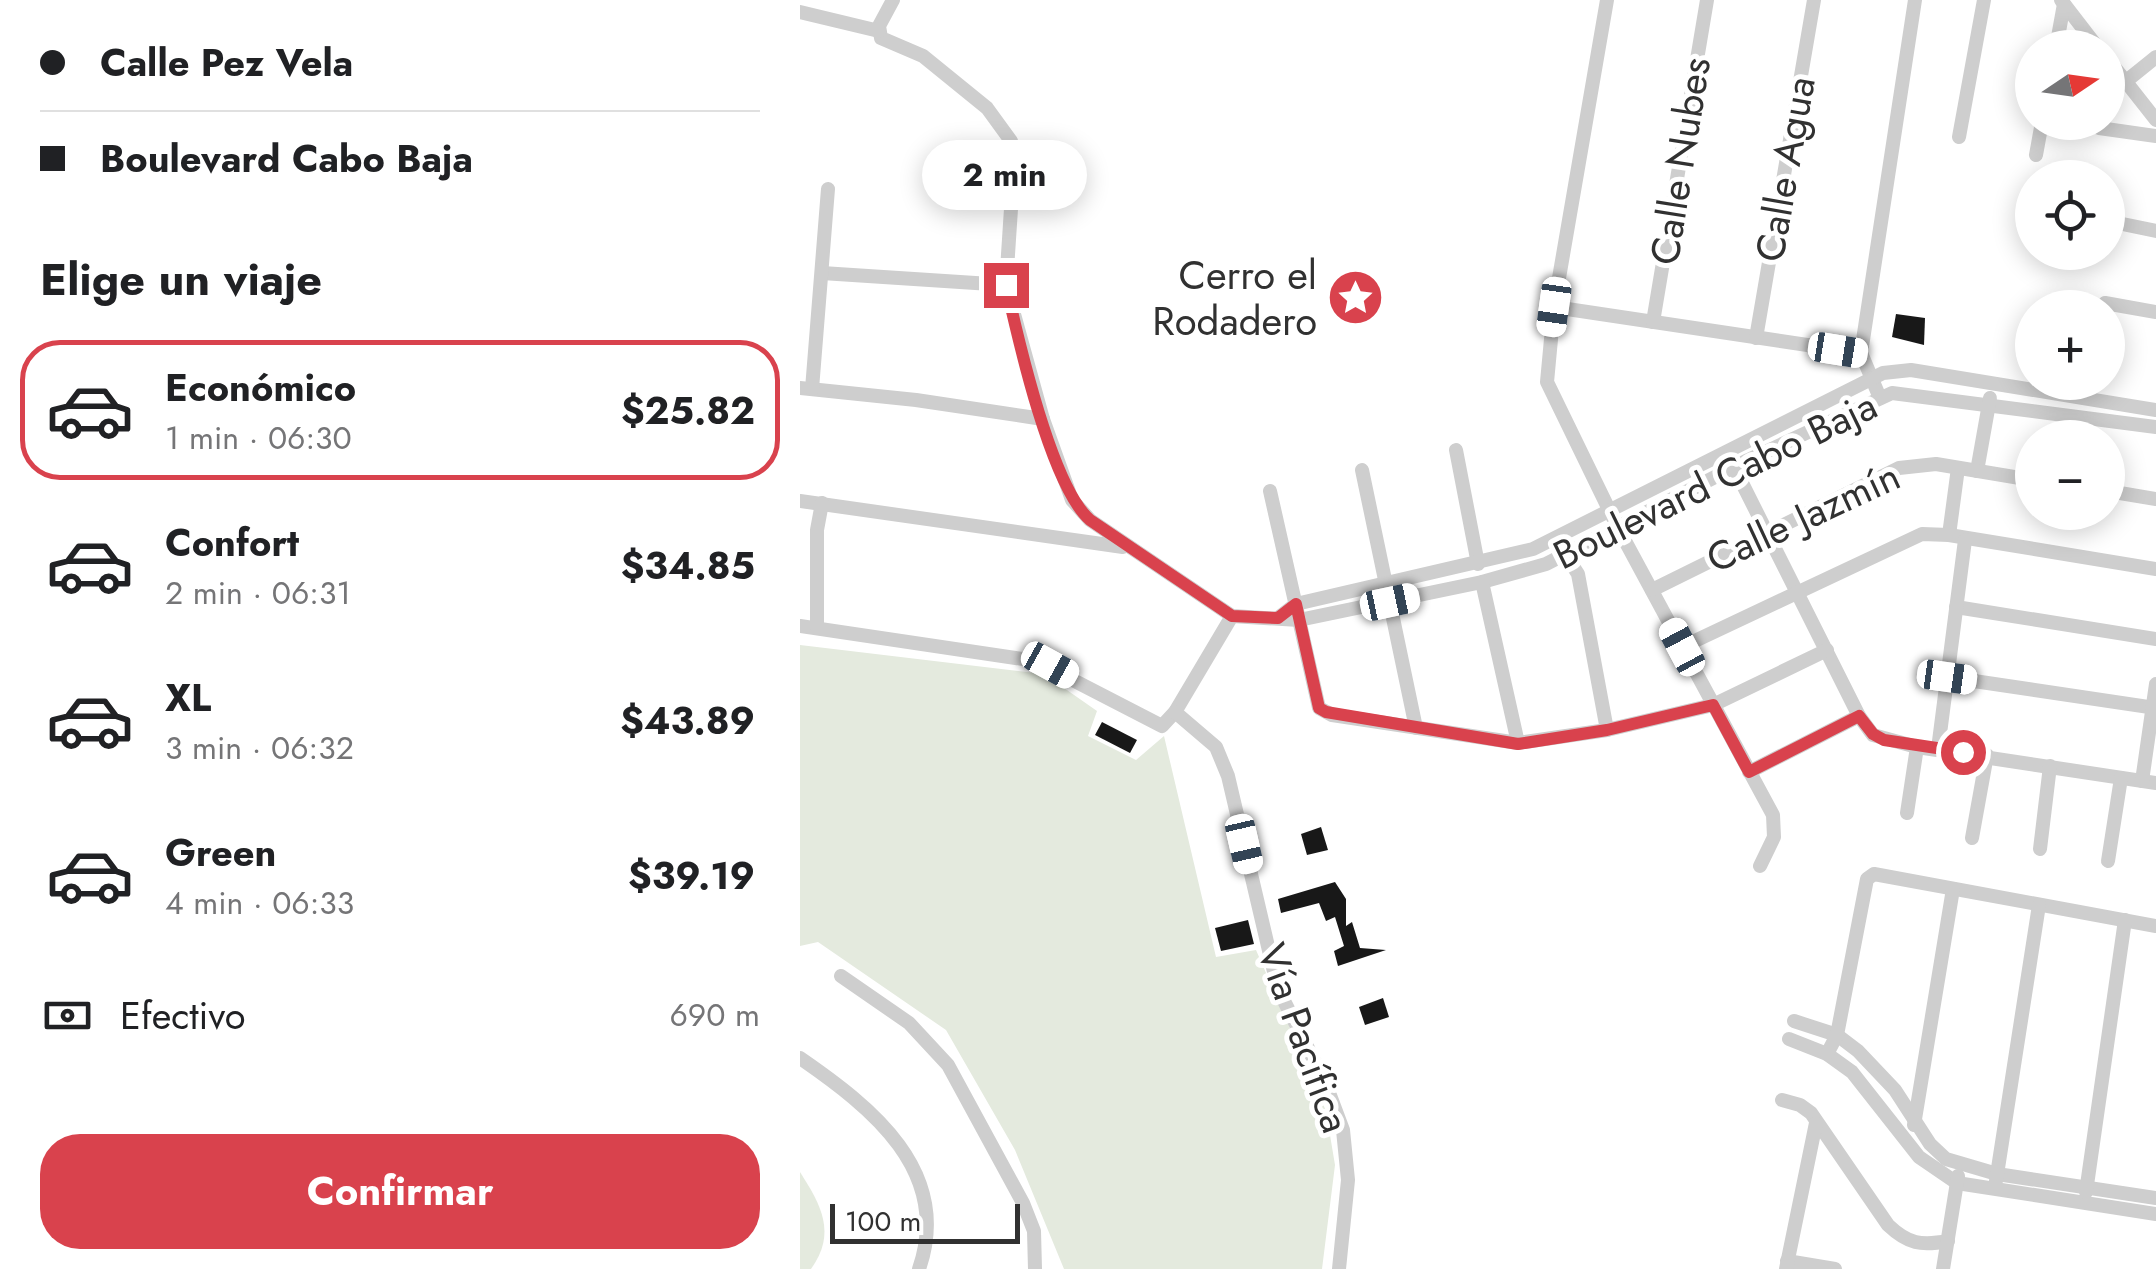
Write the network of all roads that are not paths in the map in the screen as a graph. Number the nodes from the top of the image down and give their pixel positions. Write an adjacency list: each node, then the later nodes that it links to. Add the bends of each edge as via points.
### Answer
1 (894, 0): 9 (street)
2 (1607, 0): 26 (street)
3 (1707, 0): 28 (street, Calle Nubes)
4 (1814, 0): 29 (street, Calle Agua)
5 (1916, 0): 30 (street)
6 (1984, 0): 17 (street)
7 (2062, 2): 10 (street); 11 (street)
8 (800, 12): 9 (street)
9 (878, 30): 24 (street, via 881,38 923,56 987,108 1011,141)
10 (2058, 30)
11 (2084, 30)
12 (2156, 57): 13 (street)
13 (2125, 82): 14 (street)
14 (2156, 120)
15 (2125, 132): 16 (street)
16 (2156, 136)
17 (1960, 137)
18 (2039, 140): 19 (street)
19 (2036, 154)
20 (828, 189): 23 (street)
21 (2125, 224): 22 (street)
22 (2156, 230)
23 (822, 273): 24 (street); 33 (street)
24 (1006, 285): 37 (street)
25 (2125, 306): 27 (street)
26 (1554, 307): 28 (street); 51 (street, via 1547,382)
27 (2156, 312)
28 (1653, 322): 29 (street)
29 (1756, 338): 30 (street)
30 (1861, 353): 31 (street)
31 (1871, 379): 32 (street, Boulevard Cabo Baja, via 1911,370); 34 (street); 39 (street, Boulevard Cabo Baja)
32 (1992, 386): 35 (street); 36 (street, Boulevard Cabo Baja)
33 (806, 389): 37 (street)
34 (1880, 398): 35 (street, Boulevard Cabo Baja, via 1903,392); 41 (street, Boulevard Cabo Baja)
35 (1989, 403): 38 (street, Boulevard Cabo Baja); 44 (street)
36 (2156, 410)
37 (1043, 419): 54 (street, via 1072,500)
38 (2156, 427)
39 (1742, 444): 41 (street); 51 (street, Boulevard Cabo Baja)
40 (1456, 450): 56 (street)
41 (1741, 463): 51 (street, Boulevard Cabo Baja); 52 (street)
42 (1958, 468): 44 (street, Calle Jazmín); 52 (street, Calle Jazmín, via 1899,468); 53 (street)
43 (1362, 470): 59 (street)
44 (1978, 471): 45 (street, Calle Jazmín)
45 (2015, 477)
46 (1270, 491): 63 (street)
47 (2125, 493): 48 (street)
48 (2156, 498)
49 (800, 501): 50 (street)
50 (822, 504): 54 (street); 69 (street)
51 (1614, 518): 55 (street, Boulevard Cabo Baja); 56 (street, Boulevard Cabo Baja); 60 (street)
52 (1767, 531): 60 (street, Calle Jazmín); 61 (street)
53 (1957, 537): 57 (street); 61 (street, via 1922,534); 64 (street)
54 (1128, 548): 65 (street)
55 (1565, 554): 58 (street, Boulevard Cabo Baja); 80 (street, via 1578,574)
56 (1478, 564): 59 (street, Boulevard Cabo Baja)
57 (2156, 569)
58 (1482, 582): 62 (street, Boulevard Cabo Baja); 81 (street)
59 (1386, 584): 62 (street); 63 (street, Boulevard Cabo Baja)
60 (1652, 590): 71 (street)
61 (1798, 591): 71 (street); 72 (street)
62 (1390, 602): 67 (street, Boulevard Cabo Baja); 79 (street)
63 (1296, 604): 66 (street, Boulevard Cabo Baja); 67 (street)
64 (1956, 607): 70 (street); 73 (street)
65 (1232, 616): 66 (street, Boulevard Cabo Baja); 77 (street)
66 (1278, 618): 67 (street, Boulevard Cabo Baja)
67 (1300, 620): 79 (street, via 1319,708)
68 (800, 626): 69 (street)
69 (817, 628): 77 (street, via 1036,660 1160,725)
70 (2156, 638)
71 (1682, 647): 75 (street)
72 (1828, 650): 75 (street); 78 (street)
73 (1947, 677): 76 (street); 83 (street)
74 (2156, 684): 76 (street)
75 (1713, 705): 80 (street); 86 (street)
76 (2154, 708): 88 (street)
77 (1175, 712): 118 (street, Vía Pacífica, via 1216,747 1228,776 1278,989 1343,1130 1348,1180)
78 (1859, 716): 82 (street, via 1873,734); 86 (street)
79 (1416, 728): 81 (street)
80 (1607, 730): 81 (street)
81 (1518, 744)
82 (1916, 747): 83 (street); 89 (street)
83 (1938, 749): 84 (street)
84 (1987, 755): 85 (street); 90 (street)
85 (2050, 766): 87 (street); 91 (street)
86 (1749, 772): 93 (street, via 1775,826)
87 (2121, 778): 88 (street); 92 (street)
88 (2149, 782)
89 (1907, 813)
90 (1972, 838)
91 (2040, 849)
92 (2108, 861)
93 (1760, 866)
94 (1953, 889): 95 (street); 100 (street, via 1877,873 1867,879); 106 (street)
95 (2039, 905): 96 (street); 109 (street)
96 (2125, 920): 97 (street); 111 (street)
97 (2156, 926)
98 (841, 976): 117 (street, via 909,1022 948,1065 1023,1203 1034,1231)
99 (1794, 1021): 100 (street)
100 (1838, 1035): 102 (street); 106 (street, via 1877,1069)
101 (1789, 1039): 102 (street)
102 (1827, 1054): 107 (street, via 1852,1072)
103 (800, 1058): 116 (street, via 884,1122 908,1156 929,1240)
104 (1782, 1100): 105 (street, via 1800,1104)
105 (1816, 1123): 114 (street, via 1904,1241 1924,1246); 115 (street)
106 (1915, 1123): 107 (street); 108 (street)
107 (1903, 1136): 110 (street, via 1919,1157)
108 (1960, 1166): 109 (street); 110 (street)
109 (1996, 1181): 110 (street); 111 (street)
110 (1957, 1182): 114 (street)
111 (2086, 1193): 112 (street); 113 (street)
112 (2156, 1198)
113 (2156, 1214)
114 (1948, 1240): 120 (street)
115 (1786, 1265): 119 (street)
116 (919, 1269)
117 (1035, 1269)
118 (1338, 1269)
119 (1836, 1269)
120 (1943, 1269)

